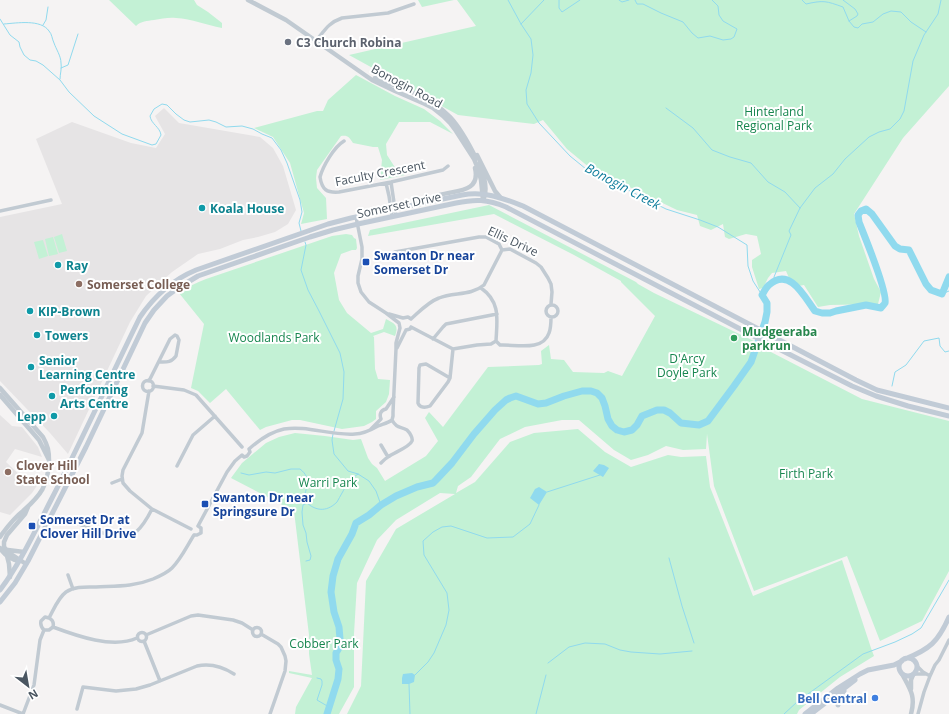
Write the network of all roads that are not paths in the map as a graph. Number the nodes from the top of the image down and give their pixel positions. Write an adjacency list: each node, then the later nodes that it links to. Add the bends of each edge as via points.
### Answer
1 (248, 0): 3 (street, Bonogin Road, via 286,20)
2 (414, 4): 3 (street, via 388,13 335,20)
3 (316, 41): 4 (street, Bonogin Road)
4 (359, 70): 5 (street, Bonogin Road); 6 (street, Bonogin Road, via 372,80)
5 (406, 90): 6 (street, via 407,94); 8 (street, Bonogin Road, via 428,99 443,110 457,124)
6 (433, 108): 8 (street, Bonogin Road, via 450,123)
7 (344, 141): 10 (street, Faculty Crescent, via 336,148 321,174 321,181 328,192)
8 (470, 150): 11 (street, Bonogin Road, via 478,169); 12 (street, via 482,165); 15 (street, via 476,170 471,186 438,196)
9 (448, 166): 10 (street, Faculty Crescent, via 443,170)
10 (388, 183): 16 (street)
11 (483, 194): 12 (main road, Somerset Drive); 14 (street, Bonogin Road); 15 (main road, Somerset Drive)
12 (500, 197): 23 (main road, Somerset Drive, via 523,206)
13 (51, 200): 17 (street)
14 (483, 200): 18 (main road, Somerset Drive, via 462,201); 24 (main road, Somerset Drive, via 506,207)
15 (431, 201): 16 (main road, Somerset Drive)
16 (393, 209): 18 (street); 19 (main road, Somerset Drive)
17 (0, 211)
18 (394, 216): 20 (main road, Somerset Drive)
19 (356, 217): 20 (street); 76 (main road, Somerset Drive, via 186,274 151,301 140,317)
20 (358, 224): 27 (street, via 362,259 358,283 369,302); 79 (main road, Somerset Drive, via 310,237 193,279 173,291 158,305 141,331 86,447)
21 (502, 250): 22 (street, Ellis Drive, via 498,244 486,237 479,237 395,252); 25 (street); 26 (street, Ellis Drive, via 510,249 541,267 551,284)
22 (389, 256)
23 (641, 268): 24 (main road); 48 (main road, Somerset Drive, via 877,390)
24 (637, 275): 52 (main road, Somerset Drive, via 852,386 908,406)
25 (481, 288): 28 (street, via 495,304); 31 (street, via 440,298)
26 (551, 304): 29 (street, Ellis Drive, via 546,307 545,312); 29 (street, Ellis Drive, via 556,306 558,311)
27 (386, 313): 30 (street); 32 (street)
28 (497, 314): 36 (street, via 446,324); 37 (street)
29 (551, 317): 37 (street, Ellis Drive, via 549,334 540,344 500,345)
30 (403, 318): 31 (street); 32 (street)
31 (411, 319): 33 (street)
32 (399, 323): 34 (street)
33 (411, 327): 35 (street); 36 (street)
34 (400, 328): 35 (street); 38 (street)
35 (406, 330): 38 (street)
36 (433, 339): 39 (street)
37 (496, 341): 39 (street, Ellis Drive, via 491,344)
38 (396, 349): 47 (street)
39 (453, 349): 41 (street)
40 (159, 362): 40 (street, via 170,339 175,335 178,337 176,356 170,362); 42 (street)
41 (450, 378): 41 (street, via 426,364 420,365 418,403 423,410 430,406)
42 (149, 381): 43 (street); 45 (street, via 144,382 143,387)
43 (153, 386): 45 (street); 51 (street, via 192,393)
44 (0, 388): 62 (street, via 43,437 50,455)
45 (149, 391): 65 (street, via 142,433 123,470)
46 (0, 395): 62 (street, via 39,440)
47 (394, 396): 49 (street); 50 (street)
48 (949, 408)
49 (386, 409): 50 (street); 53 (street, via 380,413)
50 (393, 412): 54 (street)
51 (215, 416): 58 (street); 64 (street, via 193,435)
52 (949, 416)
53 (381, 419): 55 (street); 56 (street)
54 (392, 420): 55 (street); 61 (street, via 399,428 409,432 412,441)
55 (387, 422): 56 (street)
56 (371, 430): 59 (street, via 357,434 341,434 296,428 282,429 264,437)
57 (381, 445): 61 (street)
58 (242, 447): 59 (street); 60 (street)
59 (249, 449): 60 (street, via 249,455)
60 (242, 456): 70 (street, via 228,472)
61 (388, 457): 63 (street)
62 (49, 460): 67 (street, via 46,483)
63 (381, 463)
64 (177, 466)
65 (122, 479): 66 (street); 68 (street, via 127,488)
66 (112, 483)
67 (29, 507): 73 (street, via 22,511); 75 (street, via 5,538)
68 (152, 509): 69 (street, via 137,532 125,537); 71 (street)
69 (74, 522)
70 (198, 526): 71 (street); 72 (street, via 201,532 197,536)
71 (192, 529): 72 (street)
72 (194, 535): 82 (street, via 173,567 155,578 130,586)
73 (0, 538)
74 (0, 548): 77 (street)
75 (6, 550): 76 (street); 78 (street)
76 (24, 552): 78 (main road, Somerset Drive)
77 (8, 556): 78 (street); 81 (street)
78 (20, 561): 79 (street); 81 (main road, Somerset Drive)
79 (26, 564): 84 (main road, Somerset Drive)
80 (68, 575): 82 (street)
81 (10, 577): 83 (main road, Somerset Drive)
82 (73, 589): 86 (street, via 62,597)
83 (0, 590)
84 (0, 602)
85 (949, 617): 95 (main road, via 940,636)
86 (49, 618): 87 (street, via 54,622); 88 (street, via 45,617 41,621)
87 (53, 627): 88 (street); 92 (street, via 82,637 110,642 124,642)
88 (44, 630): 111 (street, via 40,640 34,685)
89 (253, 630): 90 (street, via 255,636); 90 (street, via 257,627 262,630); 91 (street, via 238,621 191,616)
90 (261, 634): 112 (street, via 278,644 284,651 286,661)
91 (146, 635): 92 (street, via 140,632); 94 (street)
92 (137, 638): 94 (street)
93 (949, 640): 103 (street)
94 (144, 641): 105 (street)
95 (924, 650): 96 (main road); 97 (main road)
96 (904, 660): 97 (main road, via 912,659); 98 (main road); 101 (main road, via 899,666)
97 (917, 666): 102 (main road); 103 (street)
98 (883, 668): 99 (main road); 101 (main road)
99 (873, 669): 104 (main road); 107 (main road, via 860,674)
100 (234, 674): 105 (street, via 219,667 201,665)
101 (901, 674): 102 (main road); 106 (street)
102 (914, 674): 103 (street); 106 (street)
103 (928, 675): 116 (street)
104 (855, 680): 107 (main road); 109 (main road, via 839,697)
105 (160, 681): 110 (street, via 126,691 83,687)
106 (911, 689): 115 (street)
107 (832, 696): 113 (main road); 114 (main road)
108 (0, 705): 111 (street)
109 (838, 705)
110 (77, 710)
111 (23, 714)
112 (270, 714)
113 (805, 714)
114 (811, 714)
115 (911, 714)
116 (918, 714)

